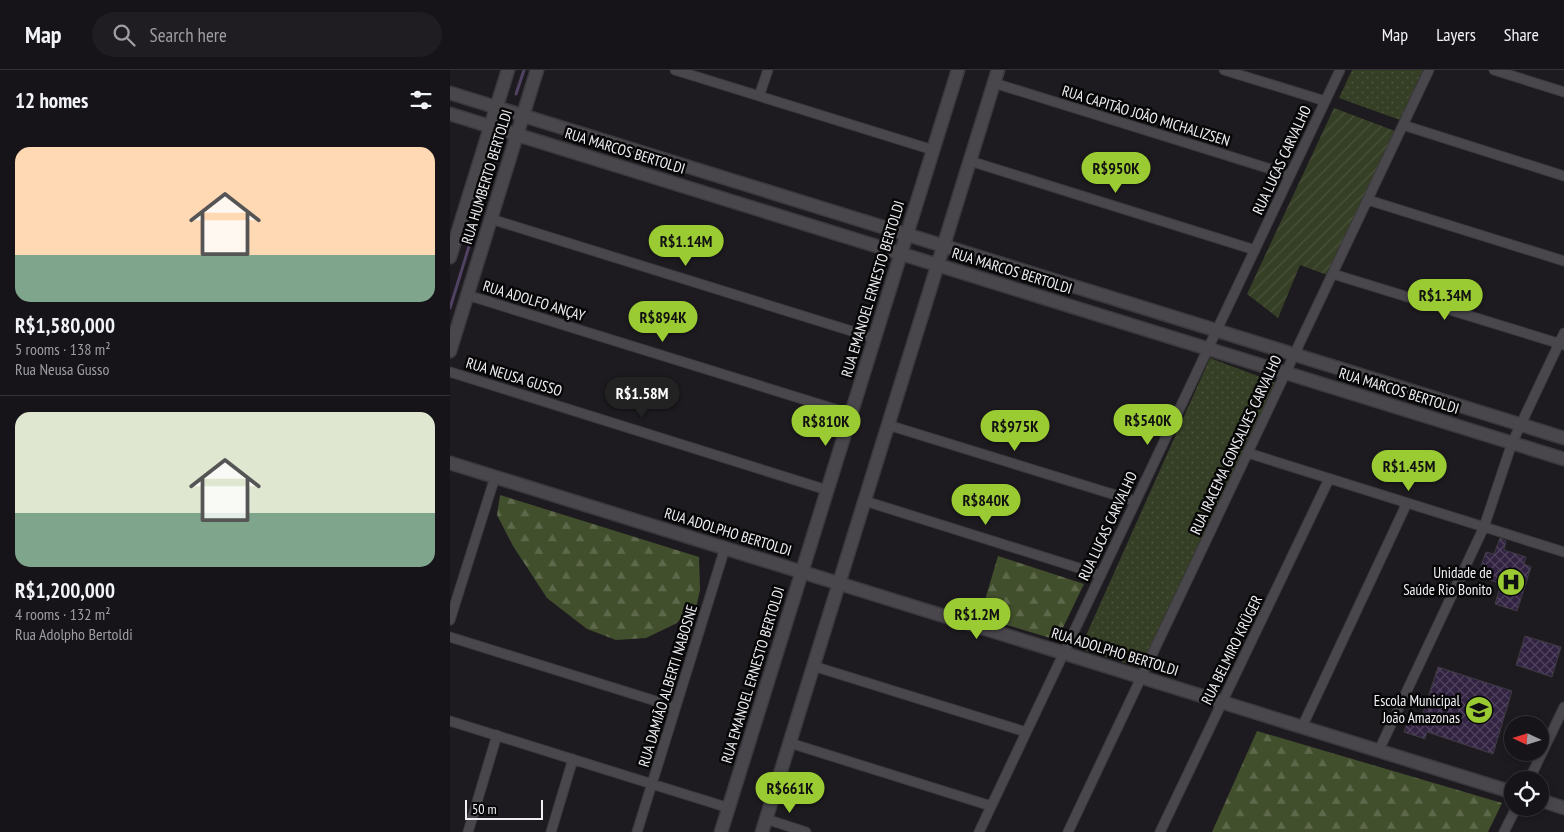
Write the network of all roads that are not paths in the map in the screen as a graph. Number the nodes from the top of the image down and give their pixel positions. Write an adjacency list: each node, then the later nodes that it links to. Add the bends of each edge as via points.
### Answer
1 (508, 70): 16 (street, RUA HUMBERTO BERTOLDI)
2 (537, 70): 18 (street, RUA HUMBERTO BERTOLDI)
3 (675, 70): 14 (street)
4 (768, 70): 14 (street)
5 (998, 70): 11 (street)
6 (1224, 70): 15 (street)
7 (1340, 70): 15 (street, RUA LUCAS CARVALHO)
8 (1429, 70): 20 (street, RUA IRACEMA GONSALVES CARVALHO)
9 (1494, 70): 12 (street)
10 (955, 71): 22 (street, RUA EMANOEL ERNESTO BERTOLDI)
11 (994, 83): 23 (street); 24 (street, RUA CAPITÃO JOÃO MICHALIZSEN)
12 (1564, 92)
13 (450, 93): 16 (street, RUA MARCOS BERTOLDI)
14 (759, 96): 22 (street)
15 (1325, 101): 24 (street, RUA LUCAS CARVALHO)
16 (496, 107): 18 (street, RUA MARCOS BERTOLDI); 19 (street, RUA HUMBERTO BERTOLDI)
17 (450, 114): 19 (street, RUA MARCOS BERTOLDI)
18 (523, 115): 21 (street, RUA HUMBERTO BERTOLDI); 28 (street, RUA MARCOS BERTOLDI)
19 (491, 126): 21 (street, RUA MARCOS BERTOLDI); 32 (street, RUA HUMBERTO BERTOLDI)
20 (1403, 126): 25 (street); 26 (street, RUA IRACEMA GONSALVES CARVALHO)
21 (517, 134): 27 (street, RUA HUMBERTO BERTOLDI); 31 (street, RUA MARCOS BERTOLDI)
22 (933, 150): 28 (street, RUA EMANOEL ERNESTO BERTOLDI)
23 (970, 161): 29 (street); 30 (street)
24 (1290, 175): 30 (street, RUA LUCAS CARVALHO)
25 (1564, 176)
26 (1368, 200): 33 (street); 35 (street, RUA IRACEMA GONSALVES CARVALHO)
27 (491, 219): 36 (street, RUA HUMBERTO BERTOLDI); 39 (street)
28 (906, 234): 29 (street, RUA MARCOS BERTOLDI); 31 (street, RUA EMANOEL ERNESTO BERTOLDI)
29 (944, 246): 34 (street); 37 (street, RUA MARCOS BERTOLDI)
30 (1254, 250): 37 (street, RUA LUCAS CARVALHO)
31 (901, 253): 34 (street, RUA MARCOS BERTOLDI); 39 (street, RUA EMANOEL ERNESTO BERTOLDI)
32 (450, 257)
33 (1564, 261)
34 (938, 265): 41 (street, RUA MARCOS BERTOLDI); 47 (street)
35 (1333, 274): 40 (street); 43 (street, RUA IRACEMA GONSALVES CARVALHO)
36 (468, 295): 42 (street, RUA HUMBERTO BERTOLDI); 46 (street, RUA ADOLFO ANÇAY)
37 (1216, 330): 41 (street, RUA LUCAS CARVALHO); 43 (street, RUA MARCOS BERTOLDI)
38 (1564, 333): 40 (street)
39 (874, 338): 46 (street, RUA EMANOEL ERNESTO BERTOLDI)
40 (1561, 344): 48 (street)
41 (1208, 349): 45 (street, RUA MARCOS BERTOLDI); 58 (street, RUA LUCAS CARVALHO)
42 (450, 351)
43 (1295, 354): 45 (street, RUA IRACEMA GONSALVES CARVALHO); 48 (street, RUA MARCOS BERTOLDI)
44 (450, 372): 56 (street, RUA NEUSA GUSSO)
45 (1286, 372): 50 (street, RUA MARCOS BERTOLDI); 51 (street, RUA IRACEMA GONSALVES CARVALHO)
46 (851, 414): 56 (street, RUA EMANOEL ERNESTO BERTOLDI)
47 (888, 425): 57 (street); 58 (street)
48 (1520, 425): 49 (street, RUA MARCOS BERTOLDI); 50 (street)
49 (1564, 438)
50 (1512, 443): 52 (street, RUA MARCOS BERTOLDI); 60 (street)
51 (1248, 453): 55 (street); 70 (street, RUA IRACEMA GONSALVES CARVALHO)
52 (1564, 459)
53 (450, 463): 54 (street, RUA ADOLPHO BERTOLDI)
54 (495, 477): 61 (street, RUA ADOLPHO BERTOLDI); 66 (street)
55 (1329, 479): 59 (street); 71 (street, RUA BELMIRO KRÜGER)
56 (827, 490): 63 (street, RUA EMANOEL ERNESTO BERTOLDI)
57 (865, 501): 64 (street); 65 (street)
58 (1135, 501): 64 (street, RUA LUCAS CARVALHO)
59 (1407, 503): 60 (street); 75 (street)
60 (1484, 527): 62 (street); 79 (street)
61 (725, 548): 63 (street, RUA ADOLPHO BERTOLDI); 72 (street, RUA DAMIÃO ALBERTI NABOSNE)
62 (1564, 552)
63 (802, 572): 65 (street, RUA ADOLPHO BERTOLDI); 86 (street, RUA EMANOEL ERNESTO BERTOLDI)
64 (1100, 575): 68 (street, RUA LUCAS CARVALHO)
65 (839, 583): 68 (street, RUA ADOLPHO BERTOLDI); 69 (street)
66 (450, 620)
67 (450, 637): 72 (street)
68 (1064, 653): 70 (street, RUA ADOLPHO BERTOLDI); 76 (street, RUA LUCAS CARVALHO)
69 (814, 666): 76 (street); 78 (street)
70 (1142, 677): 71 (street, RUA ADOLPHO BERTOLDI); 90 (street, RUA IRACEMA GONSALVES CARVALHO)
71 (1222, 702): 75 (street, RUA ADOLPHO BERTOLDI); 97 (street, RUA BELMIRO KRÜGER)
72 (675, 707): 82 (street, RUA DAMIÃO ALBERTI NABOSNE)
73 (1564, 707): 81 (street)
74 (450, 721): 77 (street)
75 (1302, 727): 79 (street, RUA ADOLPHO BERTOLDI)
76 (1026, 732): 85 (street, RUA LUCAS CARVALHO)
77 (497, 735): 80 (street); 91 (street)
78 (790, 743): 85 (street); 89 (street)
79 (1379, 750): 83 (street, RUA ADOLPHO BERTOLDI)
80 (573, 759): 82 (street); 92 (street)
81 (1533, 771)
82 (652, 784): 86 (street); 93 (street, RUA DAMIÃO ALBERTI NABOSNE)
83 (1504, 789)
84 (1549, 803): 87 (street)
85 (991, 806): 96 (street, RUA LUCAS CARVALHO)
86 (729, 808): 94 (street, RUA EMANOEL ERNESTO BERTOLDI)
87 (1564, 808)
88 (1512, 816): 98 (street)
89 (764, 826): 95 (street)
90 (1072, 831)
91 (468, 832)
92 (551, 832)
93 (636, 832)
94 (721, 832)
95 (806, 832)
96 (979, 832)
97 (1160, 832)
98 (1504, 832)

